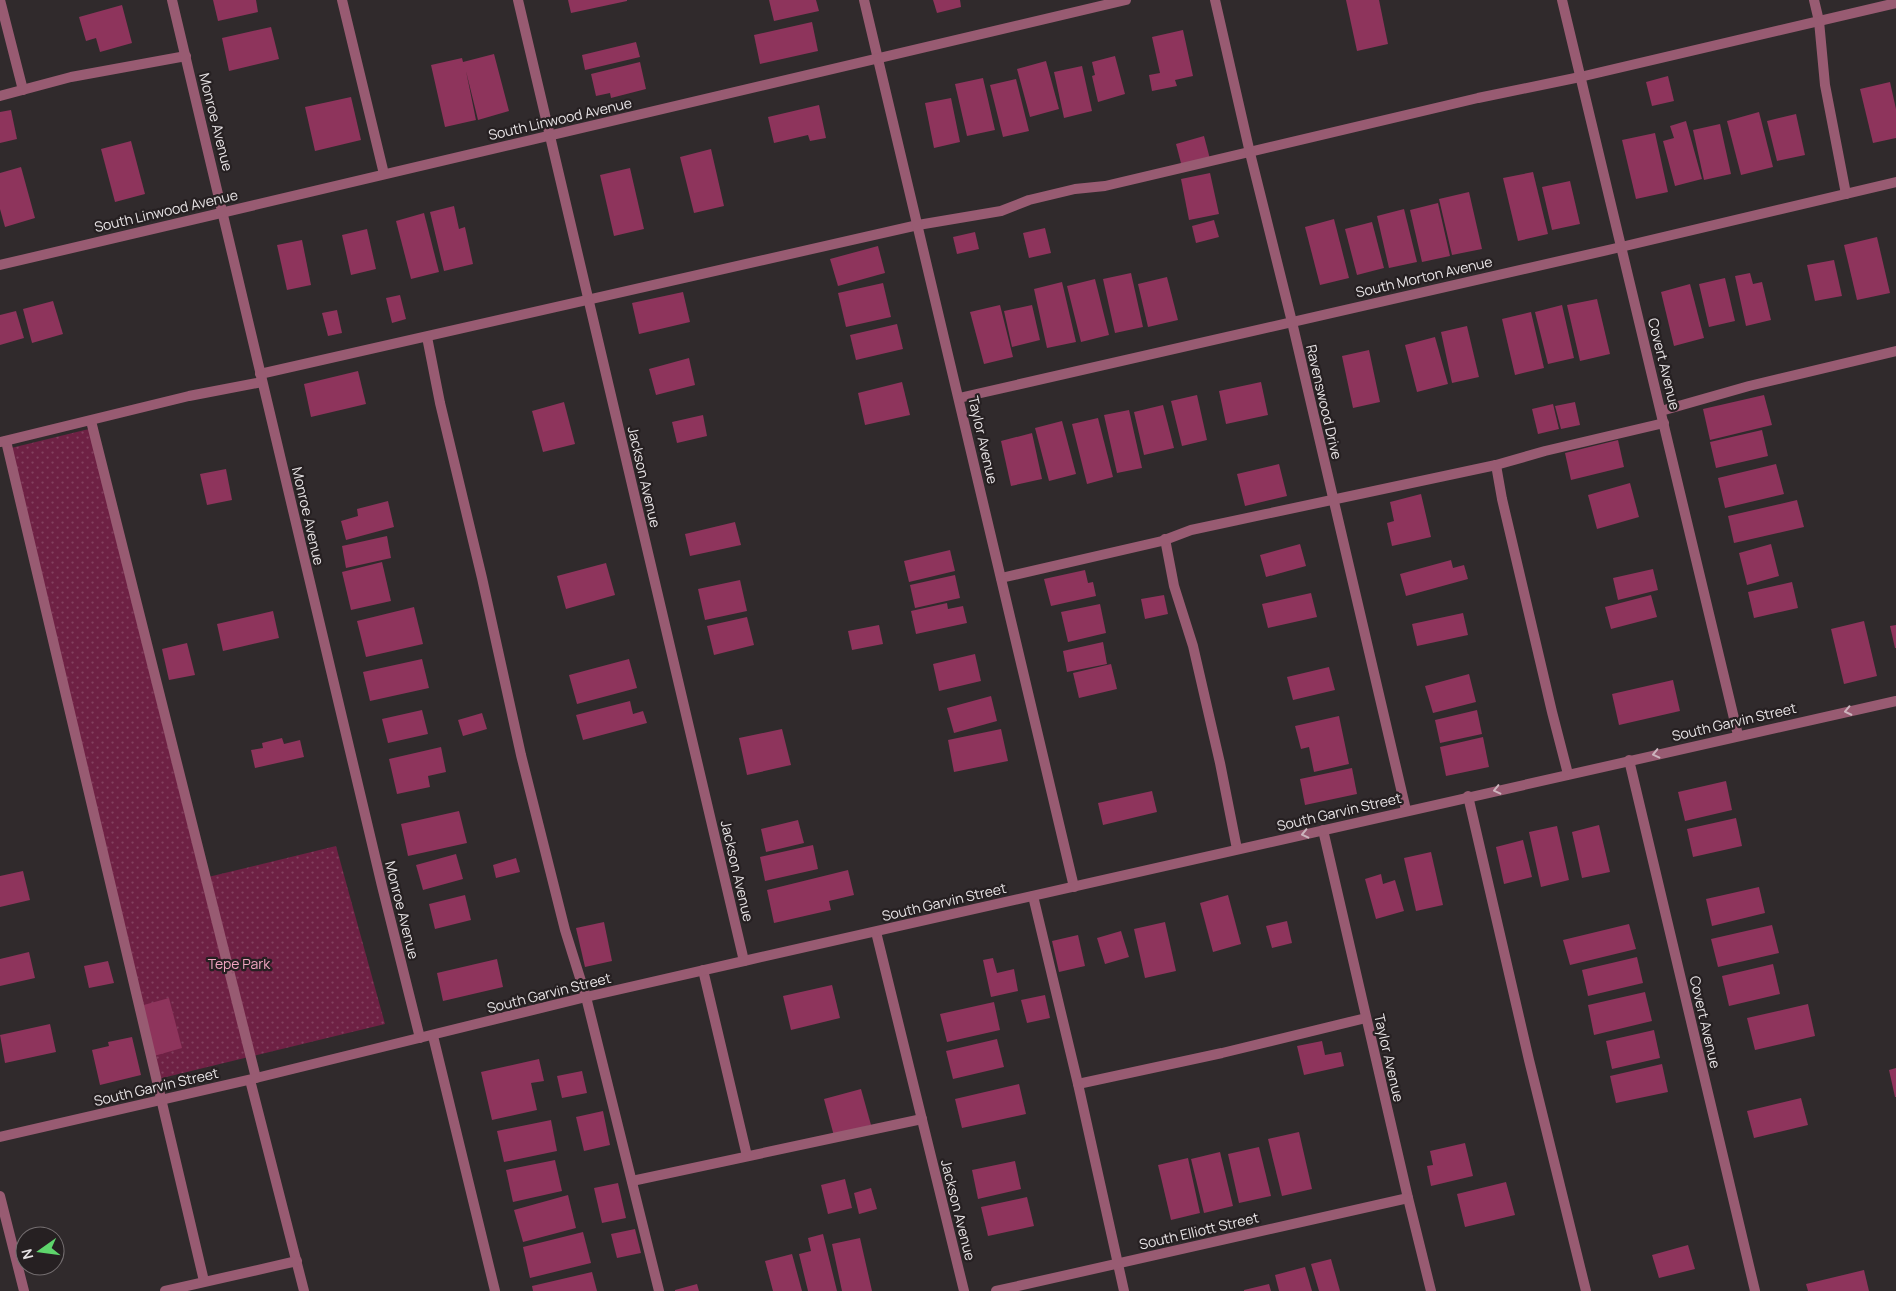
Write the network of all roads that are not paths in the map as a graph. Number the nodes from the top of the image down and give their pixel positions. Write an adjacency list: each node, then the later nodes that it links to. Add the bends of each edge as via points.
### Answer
1 (0, 0): 15 (street)
2 (172, 0): 12 (street, Monroe Avenue)
3 (342, 0): 19 (street)
4 (518, 0): 17 (street, Jackson Avenue)
5 (864, 0): 13 (street, Taylor Avenue)
6 (1126, 0): 13 (street, South Linwood Avenue)
7 (1215, 0): 18 (street, Ravenswood Drive)
8 (1562, 0): 14 (street, Covert Avenue)
9 (1814, 0): 11 (street)
10 (1896, 3): 11 (street)
11 (1819, 21): 14 (street); 21 (street, via 1825,85)
12 (186, 56): 15 (street, via 71,77); 22 (street, Monroe Avenue)
13 (878, 58): 17 (street, South Linwood Avenue); 23 (street, Taylor Avenue)
14 (1580, 77): 18 (street); 24 (street, Covert Avenue)
15 (23, 90): 16 (street)
16 (0, 96)
17 (550, 135): 19 (street, South Linwood Avenue); 26 (street, Jackson Avenue)
18 (1250, 153): 23 (street, via 1105,186 1066,191 1001,211); 27 (street, Ravenswood Drive)
19 (384, 174): 22 (street, South Linwood Avenue)
20 (1896, 182): 21 (street, South Morton Avenue)
21 (1846, 194): 24 (street, South Morton Avenue)
22 (223, 212): 25 (street, South Linwood Avenue); 30 (street, Monroe Avenue)
23 (918, 225): 26 (street); 31 (street, Taylor Avenue)
24 (1621, 247): 27 (street, South Morton Avenue); 32 (street, Covert Avenue)
25 (0, 265)
26 (588, 301): 28 (street); 51 (street, Jackson Avenue)
27 (1292, 322): 31 (street, South Morton Avenue); 37 (street, Ravenswood Drive)
28 (427, 337): 30 (street); 53 (street, via 521,755 565,930)
29 (1896, 351): 32 (street)
30 (261, 378): 33 (street); 56 (street, Monroe Avenue)
31 (959, 398): 39 (street, Taylor Avenue)
32 (1661, 411): 34 (street, Covert Avenue)
33 (92, 421): 35 (street); 57 (street)
34 (1664, 423): 36 (street); 41 (street, Covert Avenue)
35 (3, 442): 59 (street)
36 (1496, 465): 37 (street); 43 (street)
37 (1333, 500): 38 (street, via 1191,530); 45 (street, Ravenswood Drive)
38 (1165, 540): 39 (street); 47 (street, via 1174,586 1193,646)
39 (1001, 578): 48 (street, Taylor Avenue)
40 (1896, 701): 41 (street, South Garvin Street, one-way to 41)
41 (1738, 735): 42 (street, South Garvin Street, one-way to 42)
42 (1629, 760): 43 (street, South Garvin Street); 79 (street, Covert Avenue)
43 (1568, 774): 44 (street, South Garvin Street, one-way to 44)
44 (1468, 796): 45 (street, South Garvin Street); 78 (street)
45 (1406, 810): 46 (street, South Garvin Street)
46 (1323, 830): 47 (street, South Garvin Street, one-way to 47); 54 (street, Taylor Avenue)
47 (1237, 849): 48 (street, South Garvin Street)
48 (1074, 887): 49 (street, South Garvin Street)
49 (1033, 896): 50 (street, South Garvin Street); 58 (street)
50 (876, 932): 51 (street, South Garvin Street); 60 (street, Jackson Avenue)
51 (744, 961): 52 (street, South Garvin Street)
52 (703, 970): 53 (street, South Garvin Street); 62 (street)
53 (586, 998): 55 (street, South Garvin Street); 63 (street)
54 (1366, 1018): 58 (street); 65 (street, Taylor Avenue)
55 (433, 1036): 56 (street, South Garvin Street); 72 (street)
56 (420, 1038): 57 (street, South Garvin Street)
57 (253, 1079): 59 (street, South Garvin Street); 66 (street)
58 (1078, 1084): 67 (street)
59 (161, 1100): 61 (street, South Garvin Street); 68 (street)
60 (922, 1119): 62 (street); 74 (street, Jackson Avenue)
61 (0, 1137)
62 (747, 1156): 63 (street)
63 (632, 1181): 73 (street)
64 (0, 1196): 69 (street)
65 (1408, 1198): 67 (street, South Elliott Street); 77 (street, Taylor Avenue)
66 (297, 1261): 68 (street); 71 (street)
67 (1117, 1263): 75 (street, South Elliott Street); 76 (street)
68 (204, 1281): 70 (street)
69 (24, 1291)
70 (165, 1291)
71 (304, 1291)
72 (495, 1291)
73 (659, 1291)
74 (964, 1291)
75 (996, 1291)
76 (1124, 1291)
77 (1431, 1291)
78 (1586, 1291)
79 (1754, 1291)

